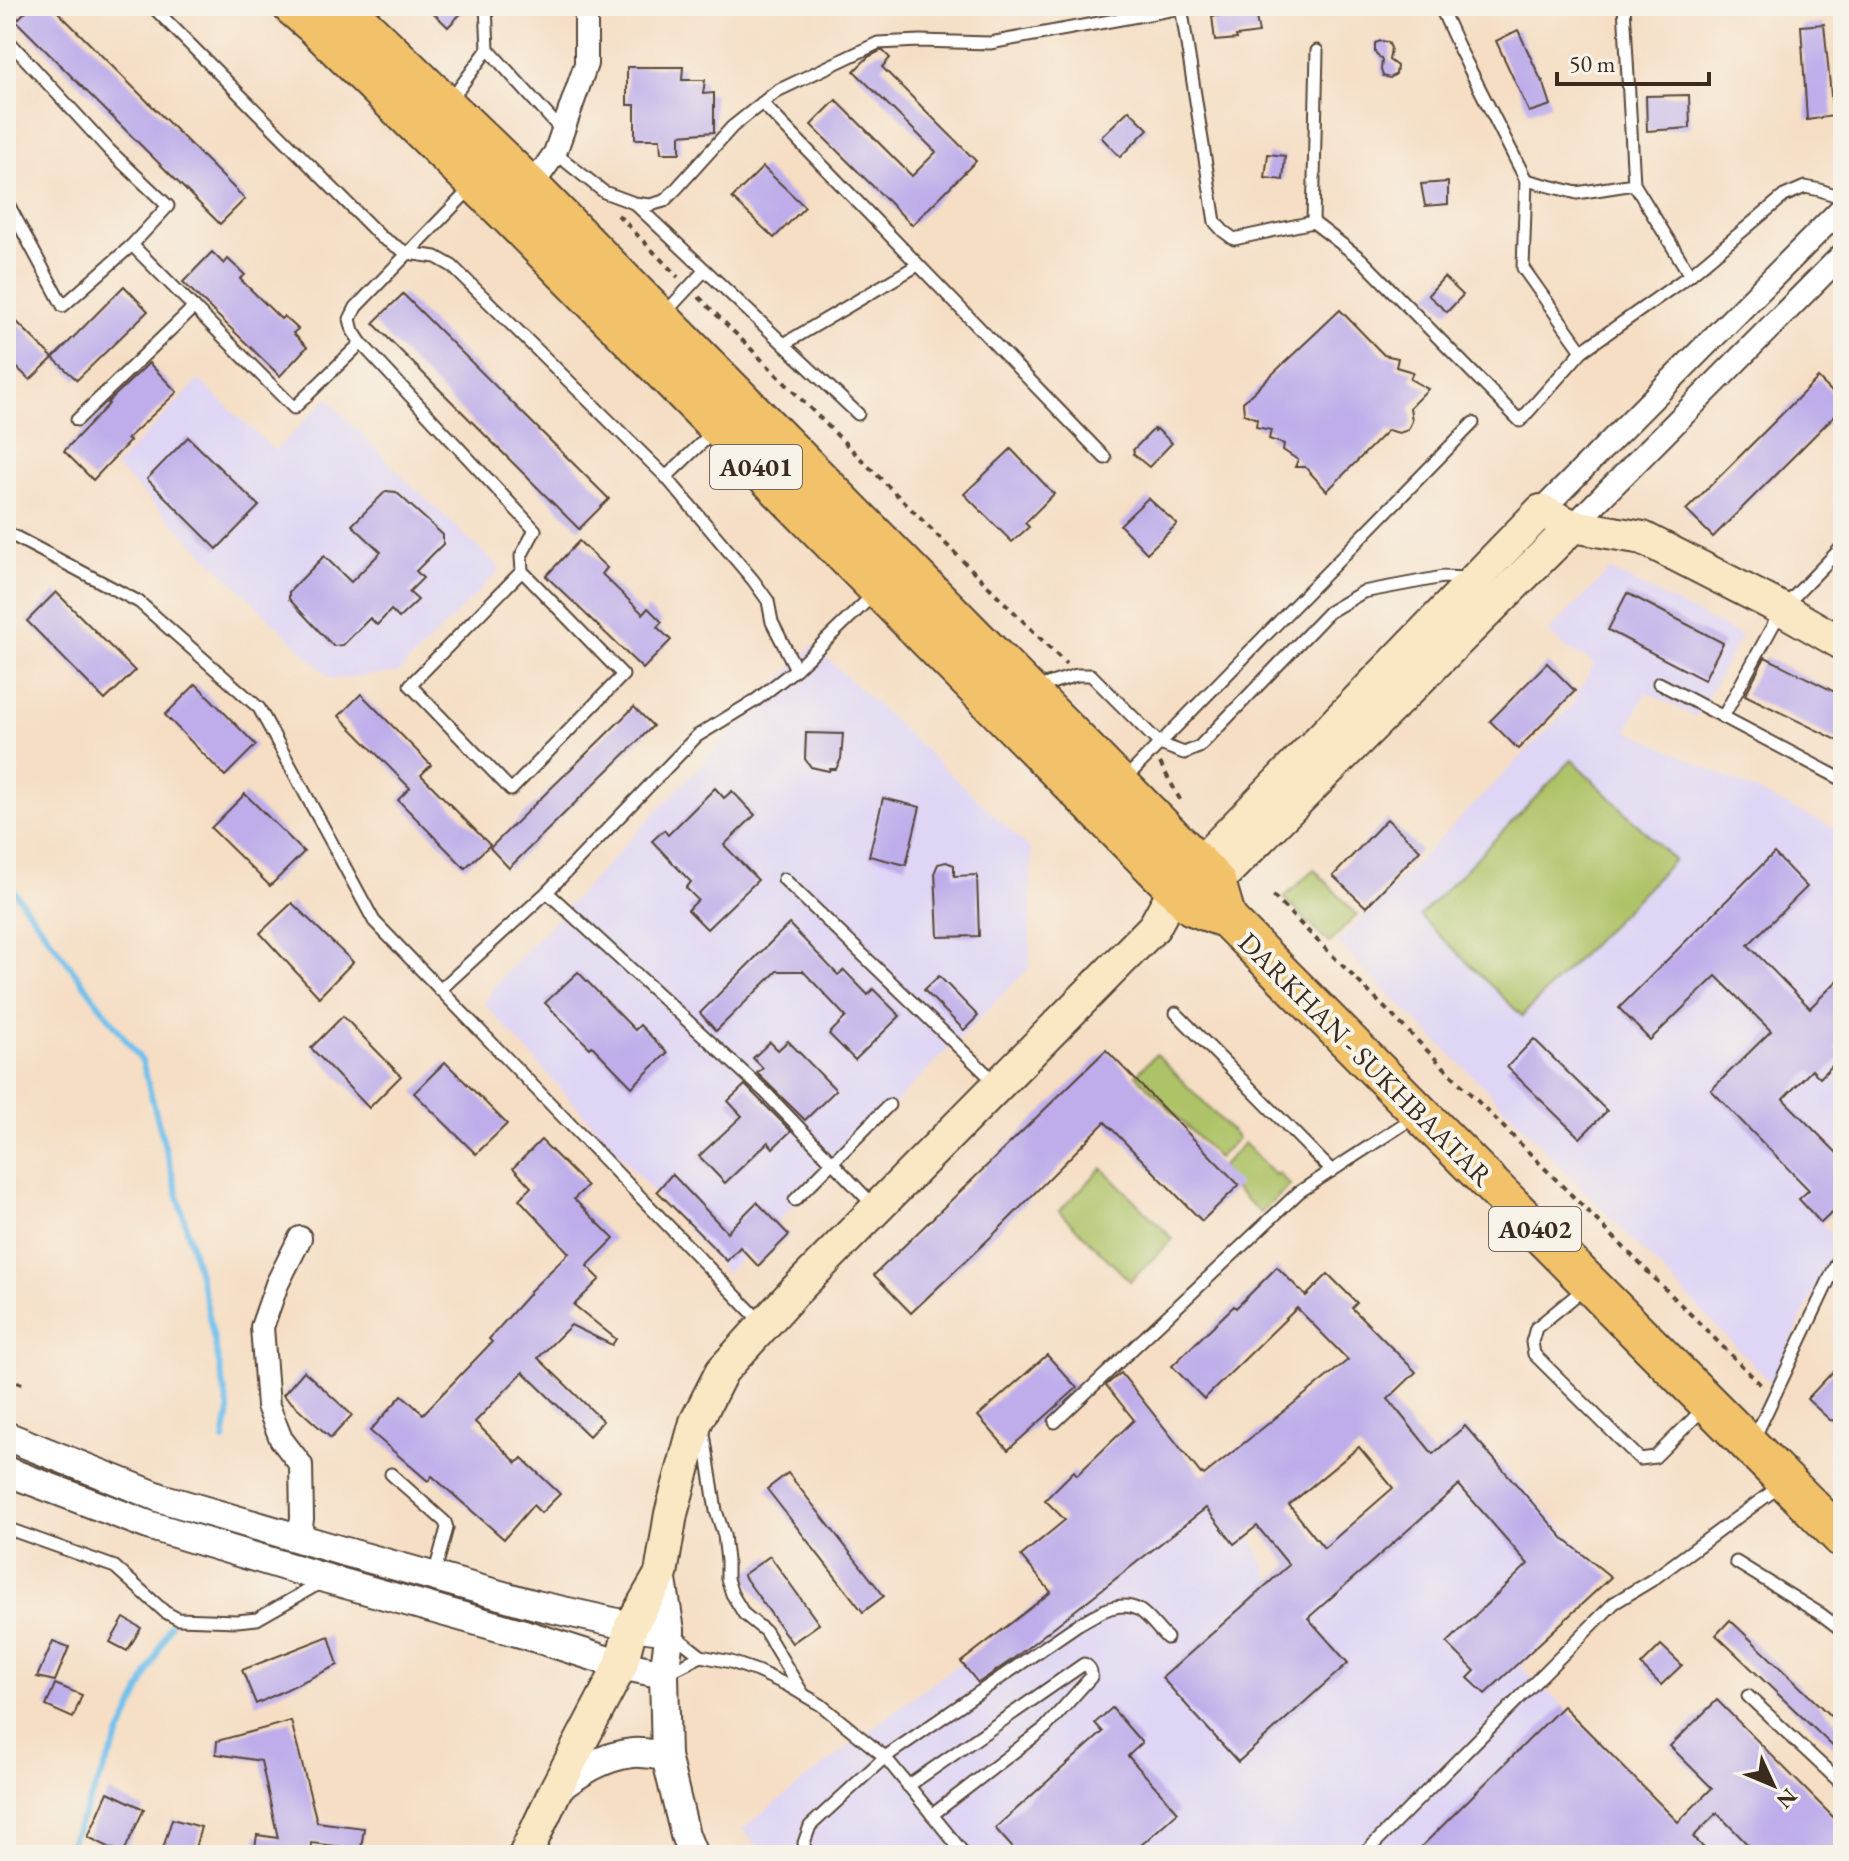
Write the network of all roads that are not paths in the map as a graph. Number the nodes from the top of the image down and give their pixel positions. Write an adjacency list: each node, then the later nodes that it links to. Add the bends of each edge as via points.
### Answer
1 (152, 6): 25 (lane, via 381,237)
2 (292, 6): 16 (highway, A0401)
3 (343, 6): 13 (highway, A0401)
4 (486, 6): 10 (lane)
5 (586, 6): 14 (street, via 586,64)
6 (1440, 6): 15 (lane)
7 (1624, 6): 17 (lane)
8 (1181, 7): 12 (lane, via 990,43 878,43); 23 (lane, via 1215,222 1234,239)
9 (6, 38): 24 (lane, via 168,206)
10 (488, 49): 13 (lane); 14 (lane)
11 (1317, 51): 23 (lane)
12 (762, 103): 21 (lane, via 732,127 664,201); 27 (lane)
13 (446, 106): 20 (highway, A0401)
14 (559, 142): 20 (street); 21 (lane, via 604,192)
15 (1526, 180): 17 (lane, via 1577,193); 34 (lane, via 1523,268)
16 (475, 183): 20 (highway, A0401); 25 (lane)
17 (1634, 184): 29 (lane)
18 (1843, 198): 29 (lane, via 1805,187 1784,196)
19 (6, 200): 24 (lane, via 63,306)
20 (520, 202): 31 (highway, A0401); 38 (highway, A0401)
21 (634, 203): 28 (lane)
22 (1843, 207): 41 (street)
23 (1313, 222): 34 (lane, via 1361,259 1520,421)
24 (132, 245): 30 (lane)
25 (407, 253): 32 (lane, via 356,307 350,319); 40 (lane, via 436,257 452,266)
26 (1843, 254): 42 (street)
27 (918, 265): 33 (lane); 39 (lane)
28 (705, 270): 31 (lane); 33 (lane)
29 (1690, 275): 34 (lane)
30 (194, 307): 32 (lane, via 294,408); 36 (lane)
31 (660, 318): 52 (highway, A0401)
32 (361, 343): 45 (lane, via 535,530 521,556)
33 (784, 344): 35 (lane)
34 (1582, 351)
35 (858, 414)
36 (77, 420)
37 (1473, 423): 54 (lane)
38 (717, 427): 40 (lane); 47 (highway, A0401)
39 (1105, 458)
40 (666, 477): 50 (lane, via 768,601 772,622)
41 (1541, 511): 42 (main road); 46 (main road)
42 (1573, 526): 48 (main road, via 1643,538); 58 (main road)
43 (6, 532): 61 (lane, via 139,602 259,708 374,921)
44 (1840, 552): 48 (lane)
45 (522, 571): 45 (lane, via 623,675 511,790 410,685)
46 (1476, 578): 54 (lane, via 1443,577 1363,592 1329,612 1199,747 1184,753); 58 (main road)
47 (878, 590): 50 (lane); 58 (highway, A0401)
48 (1782, 609): 49 (main road); 53 (lane)
49 (1843, 644)
50 (796, 669): 59 (lane, via 697,736)
51 (1659, 683): 53 (lane)
52 (1027, 690): 54 (lane, via 1091,675); 56 (highway, A0401)
53 (1723, 717): 55 (lane)
54 (1156, 747): 56 (lane)
55 (1843, 780)
56 (1120, 784): 58 (highway, A0401)
57 (784, 879): 63 (lane)
58 (1195, 885): 60 (highway, A0401); 63 (main road)
59 (547, 892): 61 (lane); 66 (lane, via 766,1093)
60 (1227, 919): 65 (highway, DARKHAN - SUKHBAATAR / A0402)
61 (440, 990): 73 (lane)
62 (1176, 1013): 67 (lane)
63 (998, 1085): 69 (main road)
64 (889, 1105): 66 (lane)
65 (1420, 1113): 67 (lane); 72 (highway, DARKHAN - SUKHBAATAR / A0402)
66 (832, 1163): 68 (lane); 69 (lane)
67 (1332, 1171): 76 (lane, via 1299,1192)
68 (795, 1200)
69 (876, 1208): 73 (main road)
70 (300, 1238): 83 (street, via 262,1327 268,1406 281,1439 301,1465)
71 (1842, 1254): 78 (lane)
72 (1590, 1284): 74 (highway, DARKHAN - SUKHBAATAR / A0402); 74 (lane, via 1536,1328 1534,1354 1640,1459 1663,1451)
73 (764, 1326): 75 (main road, via 722,1371)
74 (1709, 1403): 78 (highway, DARKHAN - SUKHBAATAR / A0402)
75 (701, 1412): 86 (main road, via 671,1514); 96 (lane, via 732,1594 744,1614 765,1631)
76 (1055, 1422)
77 (6, 1436): 83 (street, via 161,1498)
78 (1751, 1445): 81 (highway, DARKHAN - SUKHBAATAR / A0402)
79 (6, 1471): 88 (street, via 151,1526)
80 (391, 1474): 87 (lane, via 445,1522)
81 (1787, 1481): 84 (highway, DARKHAN - SUKHBAATAR / A0402); 108 (lane, via 1614,1603)
82 (6, 1528): 88 (lane, via 115,1567 178,1619 257,1619)
83 (299, 1539): 87 (street)
84 (1843, 1539)
85 (1736, 1562): 91 (lane)
86 (661, 1574): 89 (main road); 90 (street)
87 (434, 1577): 89 (street)
88 (328, 1579): 94 (street)
89 (631, 1626): 90 (street); 94 (main road)
90 (670, 1631): 93 (lane); 95 (street)
91 (1843, 1631)
92 (1167, 1638): 99 (lane, via 1139,1610 1122,1605 1100,1611)
93 (701, 1656): 95 (lane); 96 (lane, via 757,1671)
94 (621, 1665): 95 (street); 102 (main road)
95 (664, 1674): 98 (street)
96 (803, 1694): 99 (lane)
97 (1748, 1696): 100 (lane)
98 (666, 1756): 102 (street, via 636,1752 606,1758); 105 (street)
99 (885, 1757): 101 (lane); 106 (lane, via 810,1826)
100 (1843, 1785)
101 (908, 1786): 103 (lane); 103 (lane, via 1084,1664 1089,1667 1091,1677 1045,1728)
102 (556, 1789): 104 (main road)
103 (932, 1815): 107 (lane)
104 (525, 1855)
105 (693, 1855)
106 (806, 1855)
107 (965, 1855)
108 (1363, 1855)

